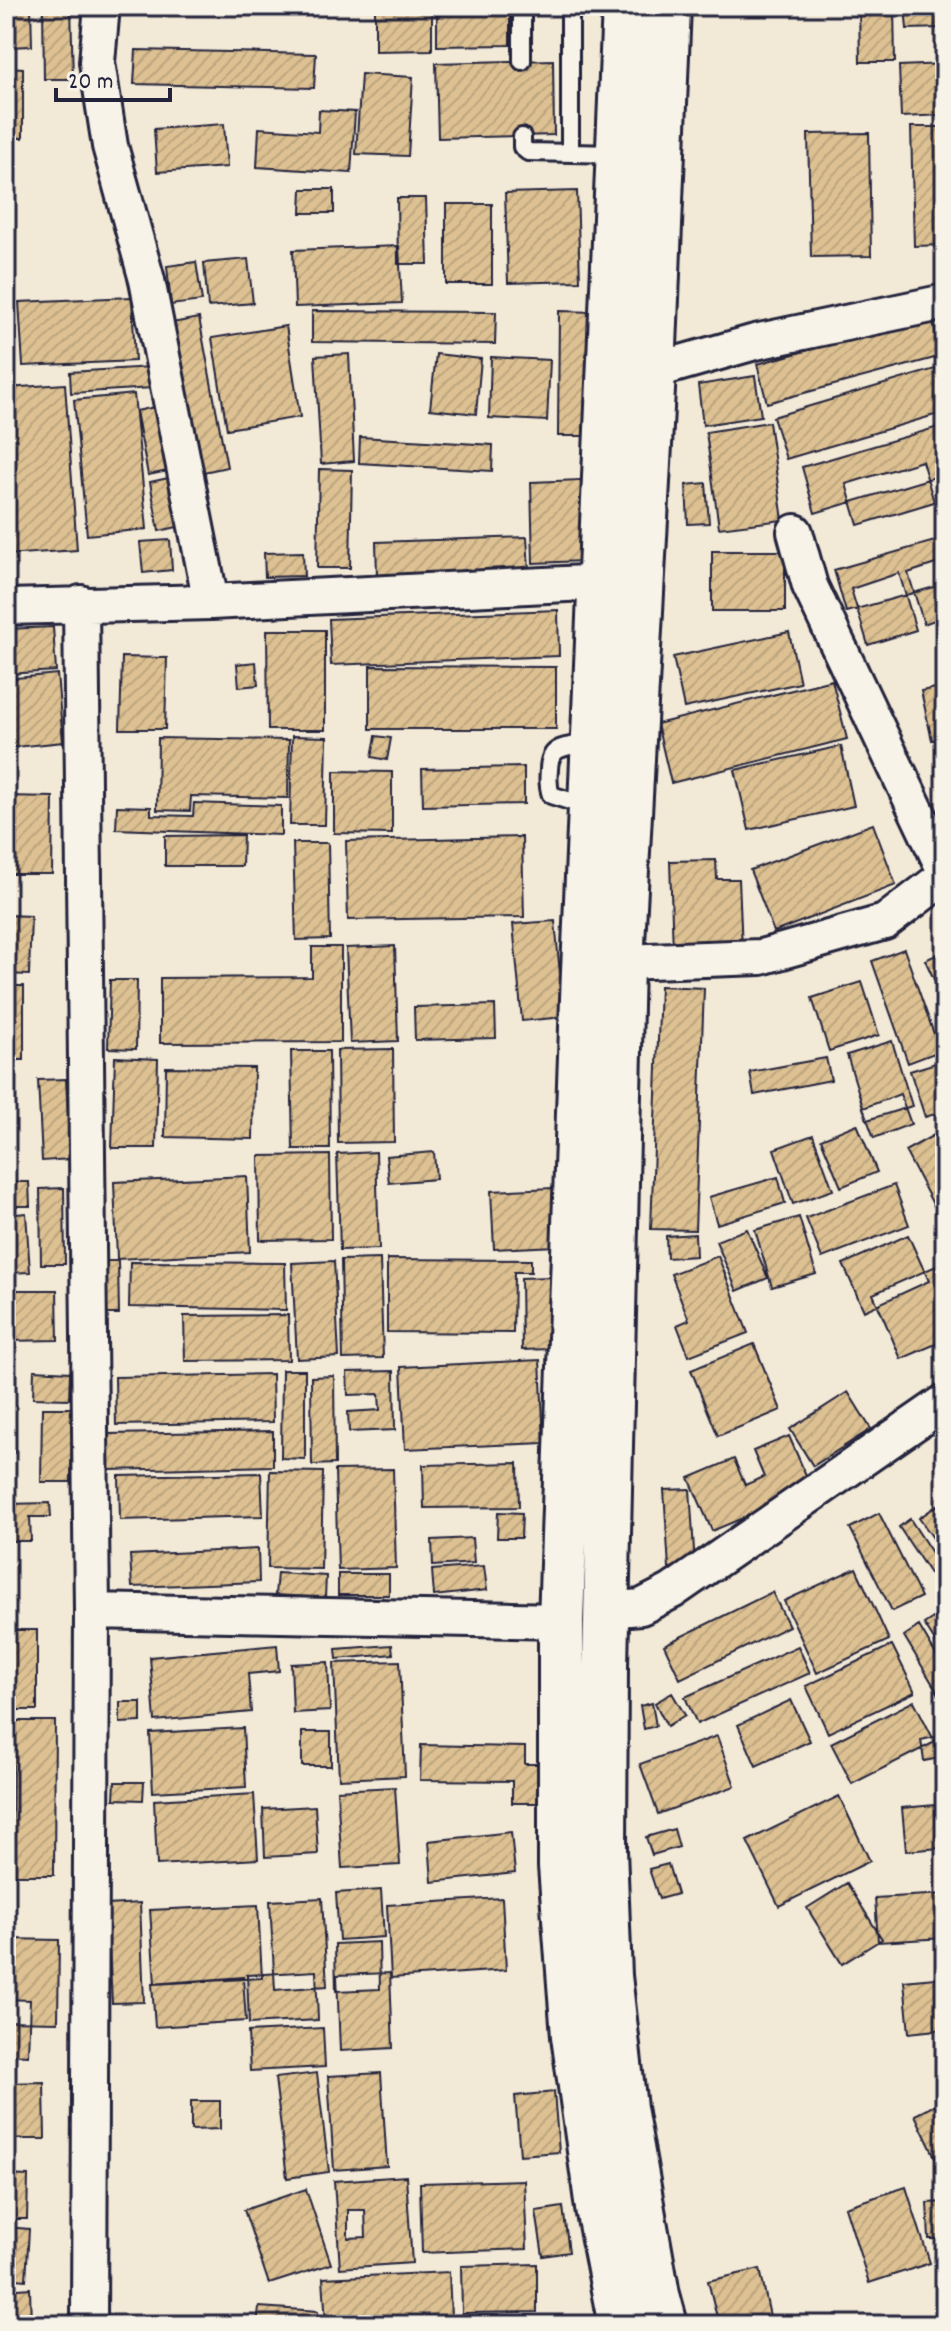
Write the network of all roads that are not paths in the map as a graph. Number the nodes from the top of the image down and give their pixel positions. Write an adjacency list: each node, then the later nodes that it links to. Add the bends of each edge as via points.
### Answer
1 (102, 6): 14 (street, via 97,62 110,146 147,280)
2 (522, 6): 6 (lane)
3 (570, 6): 8 (lane)
4 (625, 6): 9 (main road)
5 (668, 6): 11 (main road)
6 (522, 61)
7 (522, 137): 8 (lane, via 528,152)
8 (570, 152): 9 (lane)
9 (619, 154): 13 (main road)
10 (945, 302): 11 (street, via 755,342)
11 (653, 371): 13 (main road)
12 (795, 532): 17 (street, via 810,586)
13 (621, 582): 14 (street); 18 (main road); 22 (main road, via 593,743)
14 (211, 602): 15 (street)
15 (81, 603): 16 (street); 21 (street)
16 (6, 607)
17 (945, 873): 18 (street, via 885,922 761,957)
18 (621, 962): 20 (main road)
19 (945, 1402): 20 (street, via 672,1591 641,1607)
20 (607, 1610): 25 (main road, via 604,1850 609,1976 624,2108)
21 (92, 1611): 22 (street); 23 (street)
22 (561, 1621): 24 (main road, via 561,1866 574,2036)
23 (89, 2325)
24 (621, 2325)
25 (665, 2325)

